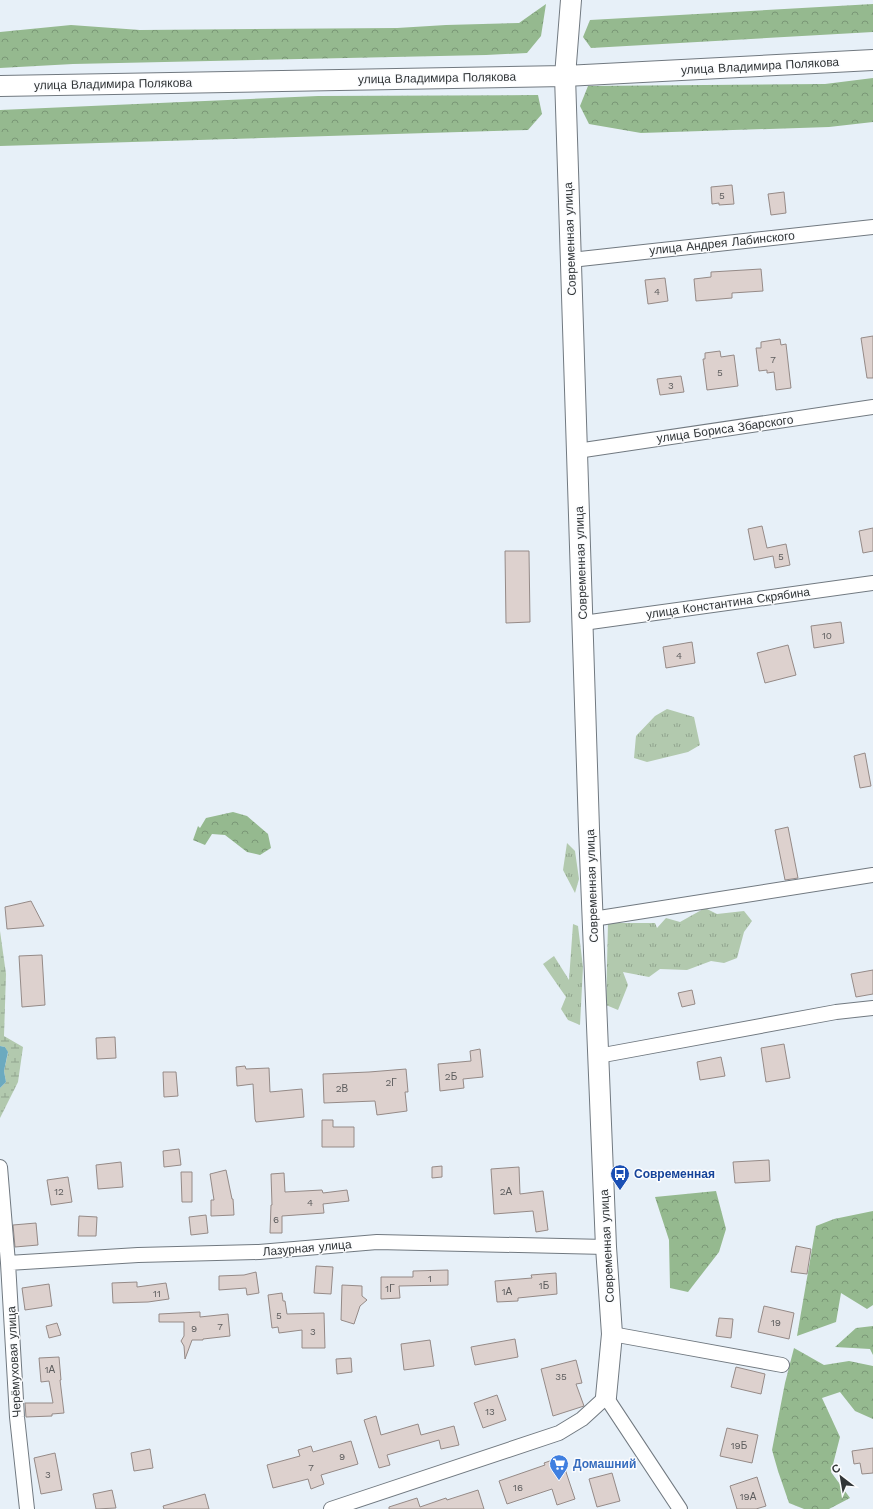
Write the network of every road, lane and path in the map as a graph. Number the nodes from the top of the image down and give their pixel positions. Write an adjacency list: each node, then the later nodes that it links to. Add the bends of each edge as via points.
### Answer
1 (570, 0): 3 (street, Современная улица)
2 (873, 60): 3 (street, улица Владимира Полякова)
3 (565, 76): 4 (street, улица Владимира Полякова); 6 (street, Современная улица)
4 (0, 86)
5 (873, 226): 6 (street, улица Андрея Лабинского)
6 (571, 260): 8 (street, Современная улица)
7 (873, 407): 8 (street, улица Бориса Збарского)
8 (577, 451): 10 (street, Современная улица)
9 (873, 583): 10 (street, улица Константина Скрябина)
10 (583, 623): 12 (street, Современная улица)
11 (873, 875): 12 (street)
12 (593, 919): 14 (street, Современная улица)
13 (873, 1008): 14 (street, via 836,1012)
14 (598, 1056): 16 (street, Современная улица)
15 (0, 1167): 17 (street, Черёмуховая улица)
16 (606, 1247): 17 (street, Лазурная улица, via 377,1242 259,1252 138,1255); 18 (street, Современная улица)
17 (8, 1263): 21 (street, Черёмуховая улица, via 17,1417)
18 (612, 1334): 19 (street); 20 (street, Современная улица)
19 (782, 1365)
20 (606, 1397): 22 (street, via 582,1419 559,1433); 23 (street)
21 (27, 1509)
22 (331, 1509)
23 (680, 1509)

